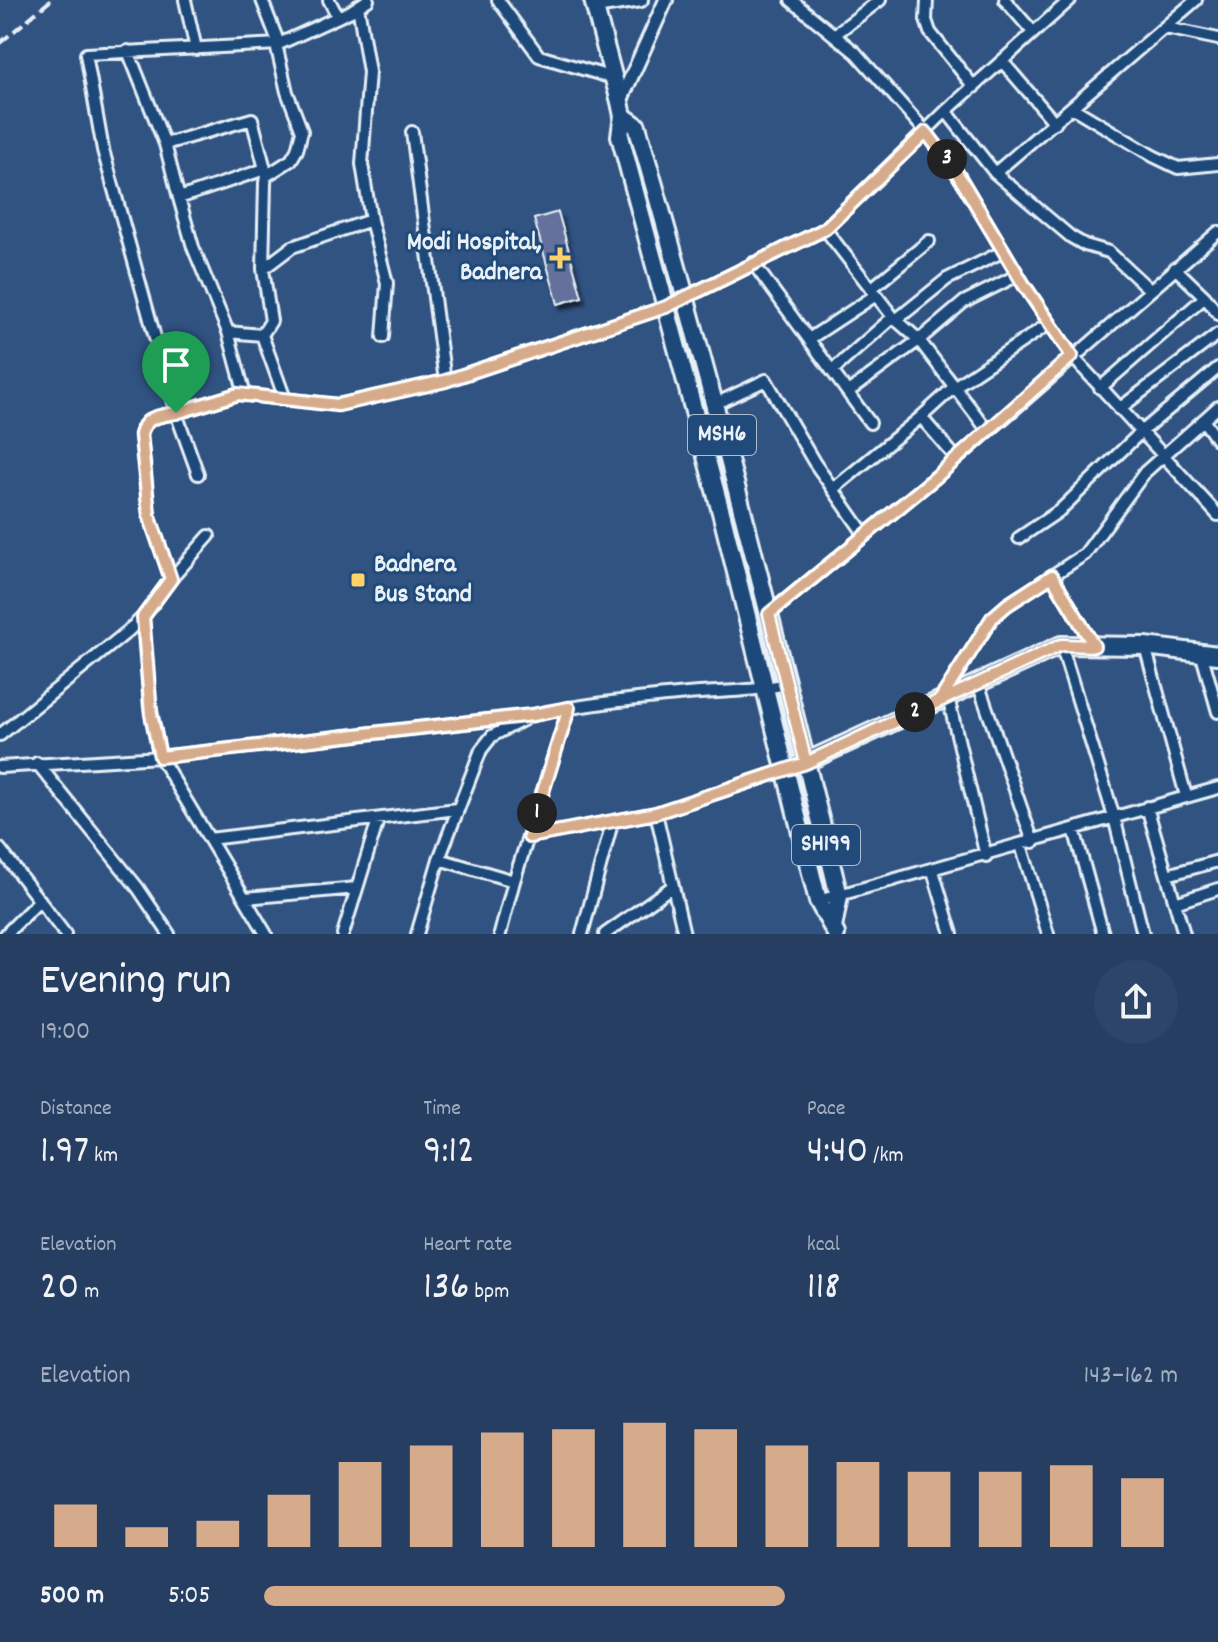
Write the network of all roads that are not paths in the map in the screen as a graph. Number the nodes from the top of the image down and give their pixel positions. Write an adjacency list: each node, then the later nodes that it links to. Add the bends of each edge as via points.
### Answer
1 (185, 0): 23 (street)
2 (262, 0): 22 (street)
3 (329, 0): 17 (street)
4 (498, 0): 26 (street, via 539,56)
5 (641, 0): 15 (street)
6 (648, 0): 16 (street)
7 (666, 0): 16 (street)
8 (791, 0): 20 (street)
9 (880, 0): 20 (street)
10 (928, 0): 27 (street, via 927,26)
11 (1005, 0): 19 (street)
12 (1070, 0): 19 (street)
13 (1196, 0): 18 (street)
14 (363, 3): 17 (street); 39 (street, via 369,72 362,164)
15 (594, 4): 26 (main road, MSH6)
16 (661, 14): 29 (street)
17 (338, 17): 22 (street)
18 (1166, 28): 21 (street); 28 (street)
19 (1033, 32): 25 (street)
20 (834, 35): 33 (street)
21 (1218, 39)
22 (277, 44): 23 (street); 36 (street, via 302,131 291,160)
23 (196, 49): 24 (street)
24 (128, 51): 34 (street); 74 (street, via 86,54 103,150)
25 (1002, 61): 27 (street); 31 (street)
26 (613, 78): 29 (main road, MSH6)
27 (974, 87): 30 (street)
28 (1073, 108): 31 (street); 35 (street, via 1178,168)
29 (622, 109): 50 (main road, MSH6, via 637,126); 52 (main road, MSH6, via 620,136)
30 (946, 111): 33 (street); 37 (street)
31 (1055, 123): 37 (street)
32 (412, 132): 65 (street)
33 (926, 132): 40 (street); 43 (street)
34 (165, 144): 36 (street, via 252,119); 38 (street)
35 (1218, 164)
36 (265, 172): 38 (street); 46 (street)
37 (995, 173): 48 (street, via 1079,242 1109,252)
38 (179, 198): 56 (street)
39 (371, 220): 46 (street, via 292,247); 59 (street, via 387,283)
40 (825, 229): 44 (street); 49 (street)
41 (1218, 232): 45 (street)
42 (929, 241): 49 (street)
43 (1004, 251): 47 (street); 54 (street, via 947,279)
44 (753, 263): 50 (street); 60 (street)
45 (1175, 268): 48 (street); 51 (street)
46 (263, 269): 58 (street, via 271,321)
47 (1018, 275): 55 (street); 61 (street, via 964,302)
48 (1150, 290): 62 (street)
49 (874, 292): 54 (street); 60 (street)
50 (687, 297): 52 (street); 71 (main road, MSH6)
51 (1205, 297): 53 (street); 67 (street)
52 (666, 307): 65 (street); 99 (main road, MSH6)
53 (1218, 314)
54 (895, 318): 61 (street); 64 (street)
55 (1050, 323): 62 (street); 66 (street)
56 (228, 332): 58 (street); 69 (street)
57 (1218, 334): 73 (street)
58 (262, 335): 70 (street)
59 (383, 337)
60 (809, 339): 64 (street)
61 (919, 340): 66 (street); 68 (street)
62 (1072, 356): 67 (street); 78 (street)
63 (1218, 368): 79 (street)
64 (832, 371): 68 (street)
65 (445, 381): 70 (street, via 338,405)
66 (954, 387): 75 (street); 78 (street)
67 (1100, 388): 73 (street)
68 (848, 392): 77 (street)
69 (245, 395): 70 (street); 74 (street)
70 (285, 399)
71 (713, 405): 84 (street, via 766,380); 91 (main road, MSH6)
72 (1218, 407): 76 (street)
73 (1119, 409): 79 (street)
74 (176, 413): 83 (street); 90 (street, via 151,419 141,435 149,515)
75 (921, 417): 82 (street); 84 (street)
76 (1203, 420): 80 (street); 81 (street)
77 (870, 423)
78 (988, 431): 82 (street)
79 (1140, 433): 81 (street); 88 (street, via 1065,505)
80 (1218, 441)
81 (1163, 457): 85 (street); 89 (street, via 1138,480 1090,548)
82 (957, 459): 86 (street)
83 (198, 474)
84 (833, 489): 86 (street)
85 (1218, 515)
86 (865, 535): 91 (street)
87 (209, 536): 90 (street)
88 (1019, 538)
89 (1052, 576): 94 (street); 100 (street, via 992,618)
90 (171, 579): 92 (street)
91 (769, 614): 98 (main road, MSH6)
92 (143, 617): 104 (street); 105 (street)
93 (1061, 645): 94 (main road); 97 (main road); 115 (street)
94 (1094, 646): 95 (main road)
95 (1145, 646): 96 (main road); 111 (street)
96 (1210, 654): 102 (street)
97 (978, 683): 100 (main road); 121 (street)
98 (786, 684): 99 (street); 107 (main road, MSH6)
99 (764, 689): 101 (street); 109 (main road, MSH6)
100 (944, 699): 107 (main road); 124 (street)
101 (569, 708): 103 (street); 119 (street)
102 (1218, 712)
103 (533, 715): 105 (street); 113 (street, via 488,740)
104 (0, 735)
105 (160, 757): 106 (street); 120 (street)
106 (37, 763): 108 (street); 142 (street)
107 (806, 763): 109 (main road); 133 (main road, SH199)
108 (0, 767)
109 (786, 770): 114 (street); 136 (main road, SH199)
110 (1218, 788): 111 (street)
111 (1186, 796): 112 (street)
112 (1147, 807): 115 (street); 128 (street)
113 (457, 809): 116 (street); 125 (street)
114 (656, 813): 117 (street); 130 (street)
115 (1114, 817): 118 (street); 152 (street)
116 (378, 820): 120 (street); 131 (street)
117 (612, 823): 119 (street); 146 (street)
118 (1074, 829): 121 (street); 151 (street)
119 (529, 837): 129 (street)
120 (209, 839): 134 (street)
121 (1033, 842): 122 (street)
122 (1021, 845): 124 (street); 150 (street)
123 (0, 849): 135 (street)
124 (986, 856): 127 (street)
125 (439, 859): 129 (street); 144 (street)
126 (1218, 861): 128 (street)
127 (933, 871): 133 (street); 149 (street)
128 (1167, 875): 137 (street)
129 (514, 881): 145 (street)
130 (673, 886): 147 (street); 148 (street)
131 (357, 888): 134 (street); 143 (street)
132 (1218, 889): 137 (street)
133 (839, 896): 136 (street); 138 (main road, SH199)
134 (245, 898): 139 (street)
135 (40, 900): 140 (street); 141 (street)
136 (818, 901): 138 (main road, SH199)
137 (1175, 903): 153 (street)
138 (835, 931)
139 (264, 933)
140 (6, 934)
141 (65, 934)
142 (169, 934)
143 (343, 934)
144 (417, 934)
145 (500, 934)
146 (582, 934)
147 (605, 934)
148 (684, 934)
149 (952, 934)
150 (1048, 934)
151 (1103, 934)
152 (1143, 934)
153 (1184, 934)

